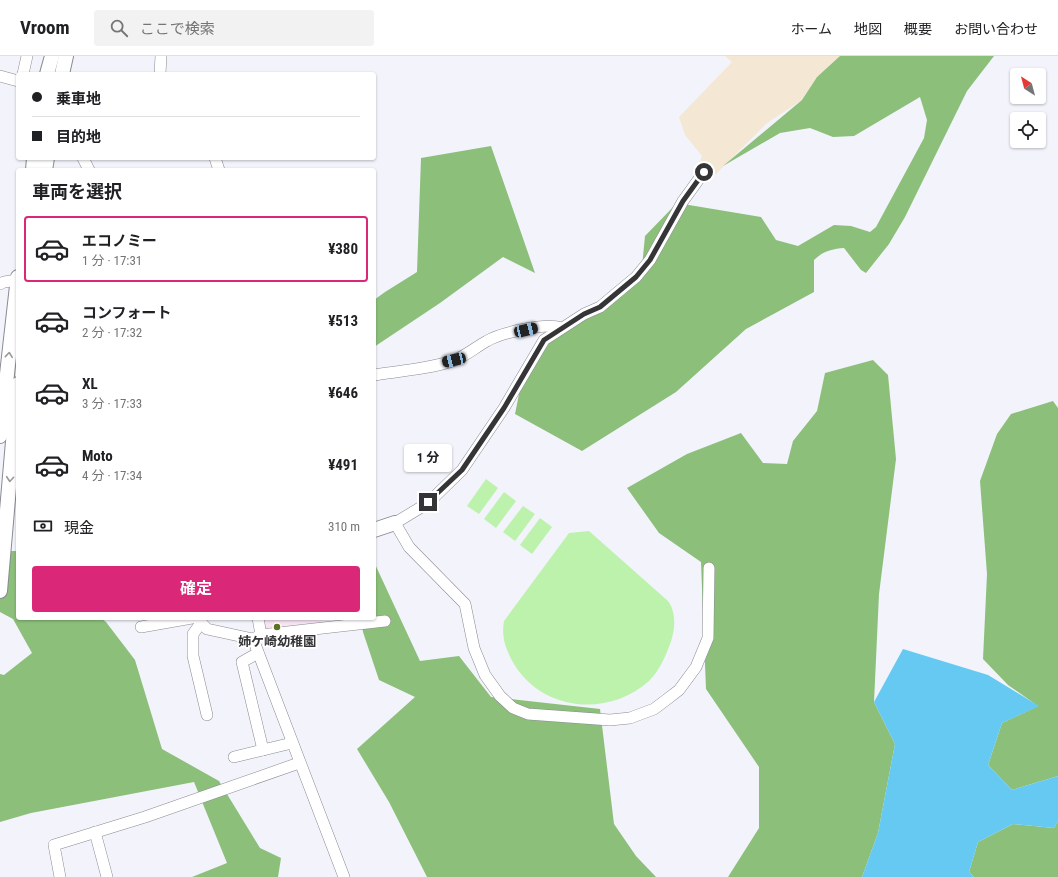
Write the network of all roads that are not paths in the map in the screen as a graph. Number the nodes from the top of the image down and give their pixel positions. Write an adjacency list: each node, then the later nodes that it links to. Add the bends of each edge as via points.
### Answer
1 (27, 56): 5 (street)
2 (52, 56): 6 (street)
3 (66, 56): 7 (street)
4 (161, 56): 8 (street)
5 (23, 72)
6 (48, 72)
7 (62, 72)
8 (160, 72)
9 (0, 76): 10 (street)
10 (16, 80)
11 (704, 172): 15 (street, via 683,201 650,260 636,277 600,307)
12 (16, 280): 13 (street)
13 (0, 284)
14 (16, 297): 18 (street, one-way to 14)
15 (561, 328): 16 (street, via 541,326 511,333 488,340 454,360); 19 (street, via 544,340 504,408 462,470 428,502)
16 (376, 376)
17 (16, 409): 22 (street, one-way to 22)
18 (0, 436)
19 (395, 523): 20 (street); 21 (street, via 409,547 465,604 474,648 485,675 500,696 513,708 528,714 610,720 630,718 654,709 679,690 696,667 708,638)
20 (376, 529)
21 (709, 568)
22 (0, 591)
23 (197, 620): 26 (street); 27 (street, via 207,629); 29 (street, via 193,634 193,656)
24 (258, 620): 27 (street)
25 (385, 621): 27 (street)
26 (141, 627)
27 (257, 637): 28 (street)
28 (258, 653): 30 (street); 31 (street, via 242,662)
29 (207, 715)
30 (292, 743): 31 (street); 33 (street)
31 (263, 750): 32 (street)
32 (234, 757)
33 (299, 763): 34 (street); 37 (street)
34 (95, 832): 35 (street, via 54,845); 36 (street)
35 (60, 877)
36 (107, 877)
37 (344, 877)

